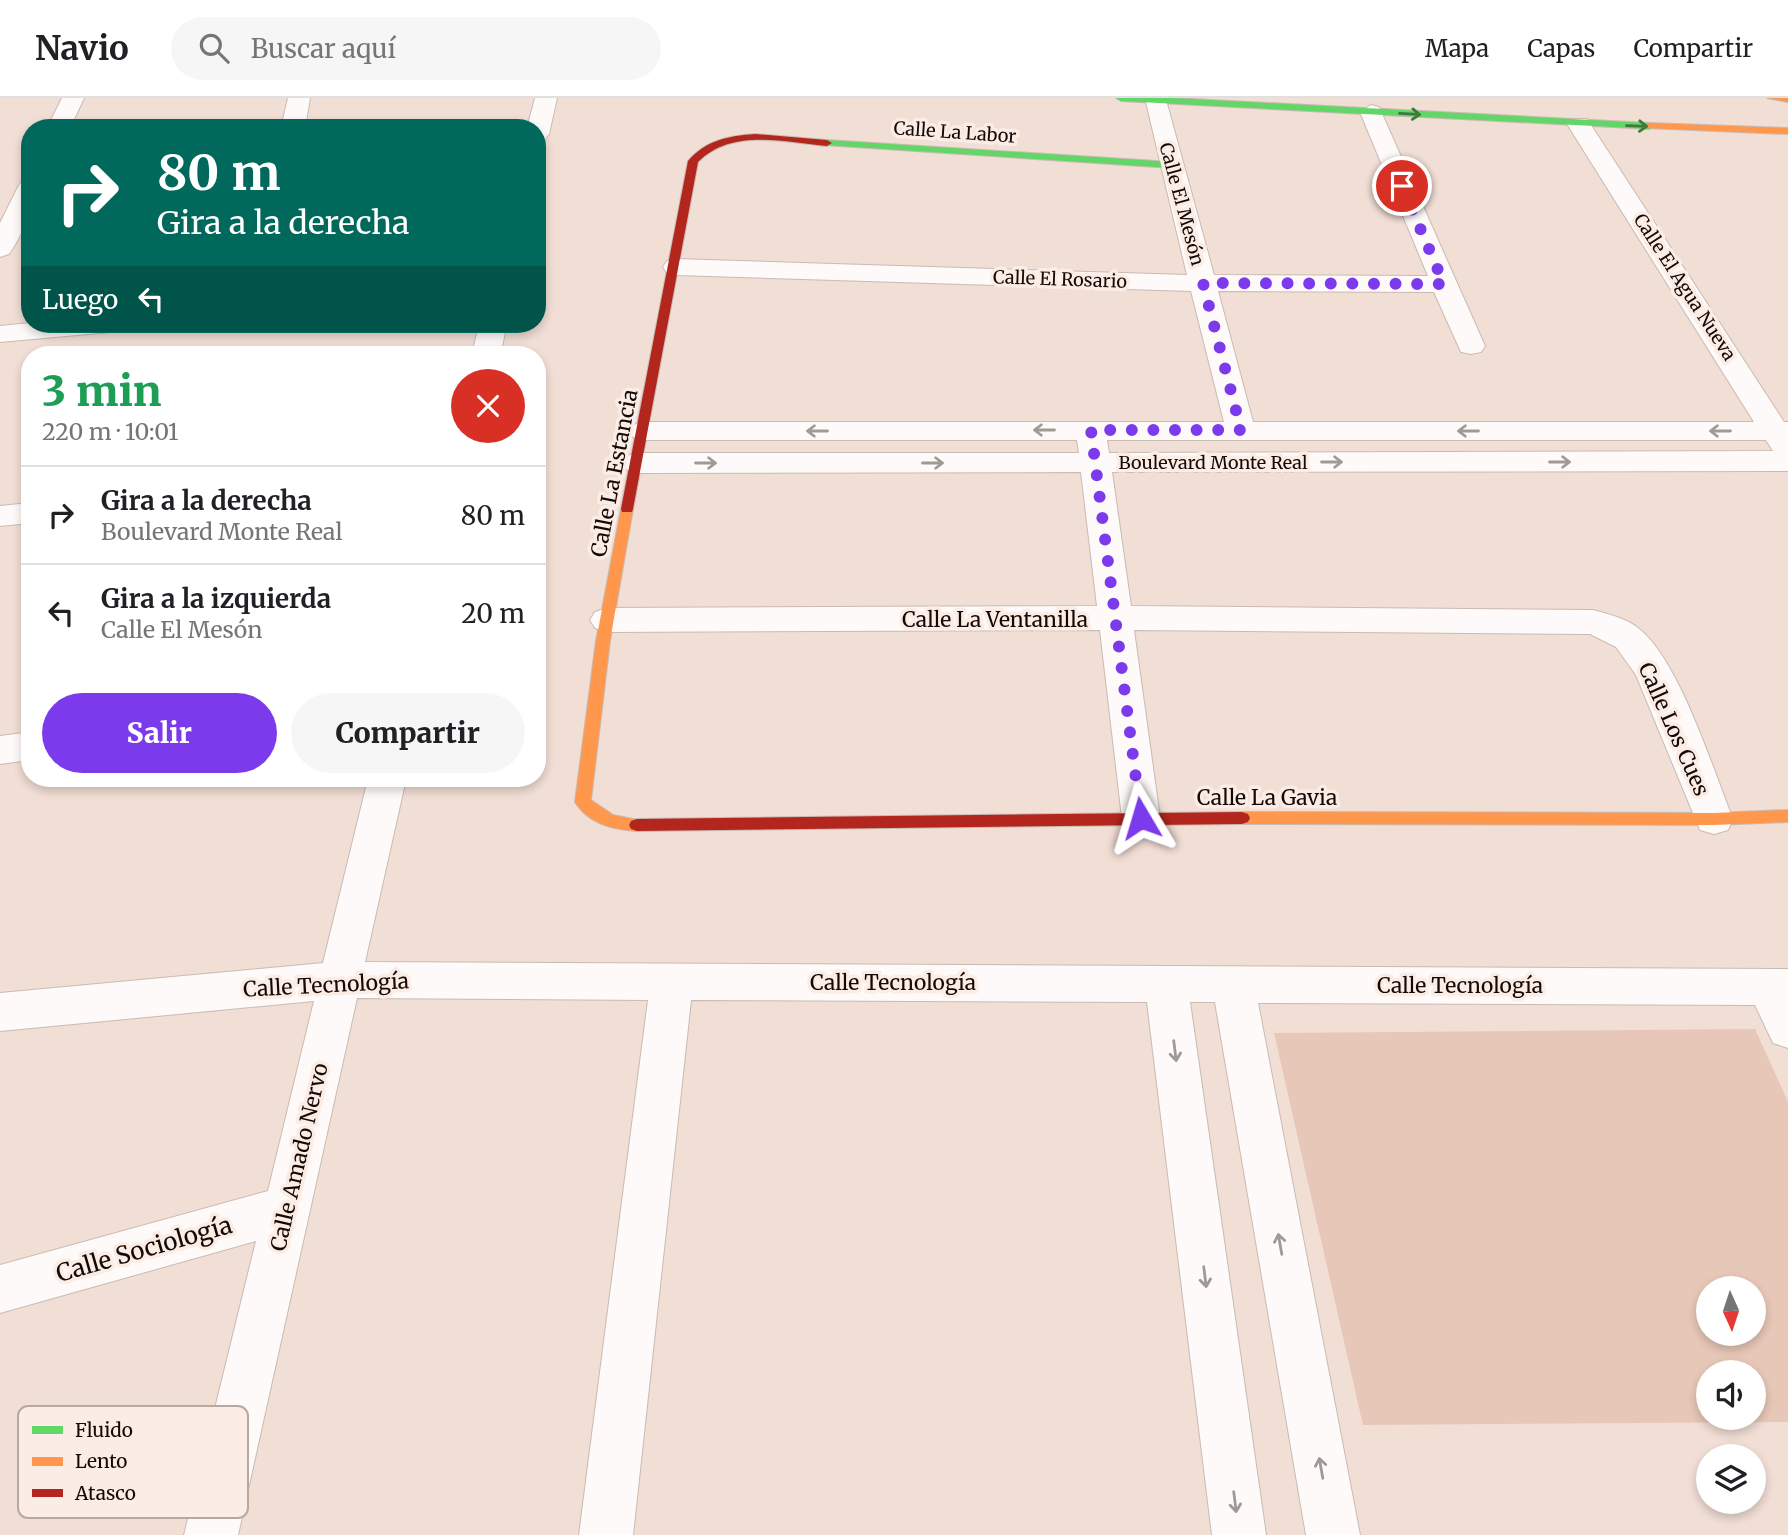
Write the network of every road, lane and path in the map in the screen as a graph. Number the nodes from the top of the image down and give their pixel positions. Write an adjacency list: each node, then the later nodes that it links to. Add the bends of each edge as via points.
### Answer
1 (72, 98): 9 (street)
2 (299, 98): 10 (street)
3 (546, 98): 11 (street)
4 (1121, 98): 7 (street)
5 (1772, 98): 6 (street)
6 (1788, 99)
7 (1155, 100): 8 (street); 15 (street, Calle El Mesón)
8 (1371, 112): 12 (street, one-way to 12); 20 (street)
9 (62, 119)
10 (295, 119)
11 (541, 119)
12 (1579, 124): 13 (street, one-way to 13); 26 (street, Calle El Agua Nueva)
13 (1786, 133)
14 (736, 138): 15 (street, Calle La Labor); 18 (street, Calle La Estancia, via 700,149 693,161)
15 (1172, 165): 19 (street, Calle El Mesón)
16 (21, 206): 17 (street)
17 (0, 249)
18 (676, 267): 19 (street, Calle El Rosario); 25 (street, Calle La Estancia)
19 (1203, 283): 20 (street, Calle El Rosario); 24 (street, Calle El Mesón)
20 (1444, 284): 23 (street)
21 (21, 332): 22 (street)
22 (0, 334)
23 (1471, 346)
24 (1241, 430): 26 (street, Boulevard Monte Real, one-way to 24); 27 (street, Boulevard Monte Real)
25 (644, 431): 27 (street, Boulevard Monte Real, one-way to 25); 29 (street, Calle La Estancia)
26 (1784, 438)
27 (1093, 446): 28 (street, Boulevard Monte Real, one-way to 28); 29 (street, Boulevard Monte Real, one-way to 27); 32 (street)
28 (1788, 461)
29 (638, 463): 33 (street, Calle La Estancia)
30 (21, 514): 31 (street)
31 (0, 516)
32 (1115, 618): 33 (street, Calle La Ventanilla); 34 (street, Calle La Ventanilla); 39 (street)
33 (607, 620): 41 (street, Calle La Estancia, via 583,802 593,814)
34 (1593, 622): 40 (street, Calle Los Cues, via 1626,636 1641,653)
35 (21, 747): 36 (street)
36 (0, 750)
37 (385, 787): 42 (street, Calle Amado Nervo)
38 (1788, 816): 40 (street, Calle La Gavia)
39 (1141, 818): 40 (street, Calle La Gavia); 41 (street, Calle La Gavia)
40 (1714, 819)
41 (619, 825)
42 (340, 980): 43 (street, Calle Tecnología); 47 (street, Calle Tecnología); 49 (street, Calle Amado Nervo)
43 (672, 981): 44 (street, Calle Tecnología); 52 (street)
44 (1166, 984): 45 (street, Calle Tecnología); 53 (street, one-way to 53)
45 (1233, 984): 46 (street, Calle Tecnología); 54 (street, one-way to 45)
46 (1778, 987): 48 (street)
47 (0, 1012)
48 (1788, 1029)
49 (287, 1209): 50 (street, Calle Sociología); 51 (street, Calle Amado Nervo)
50 (0, 1289)
51 (241, 1406)
52 (606, 1535)
53 (1239, 1535)
54 (1333, 1535)

